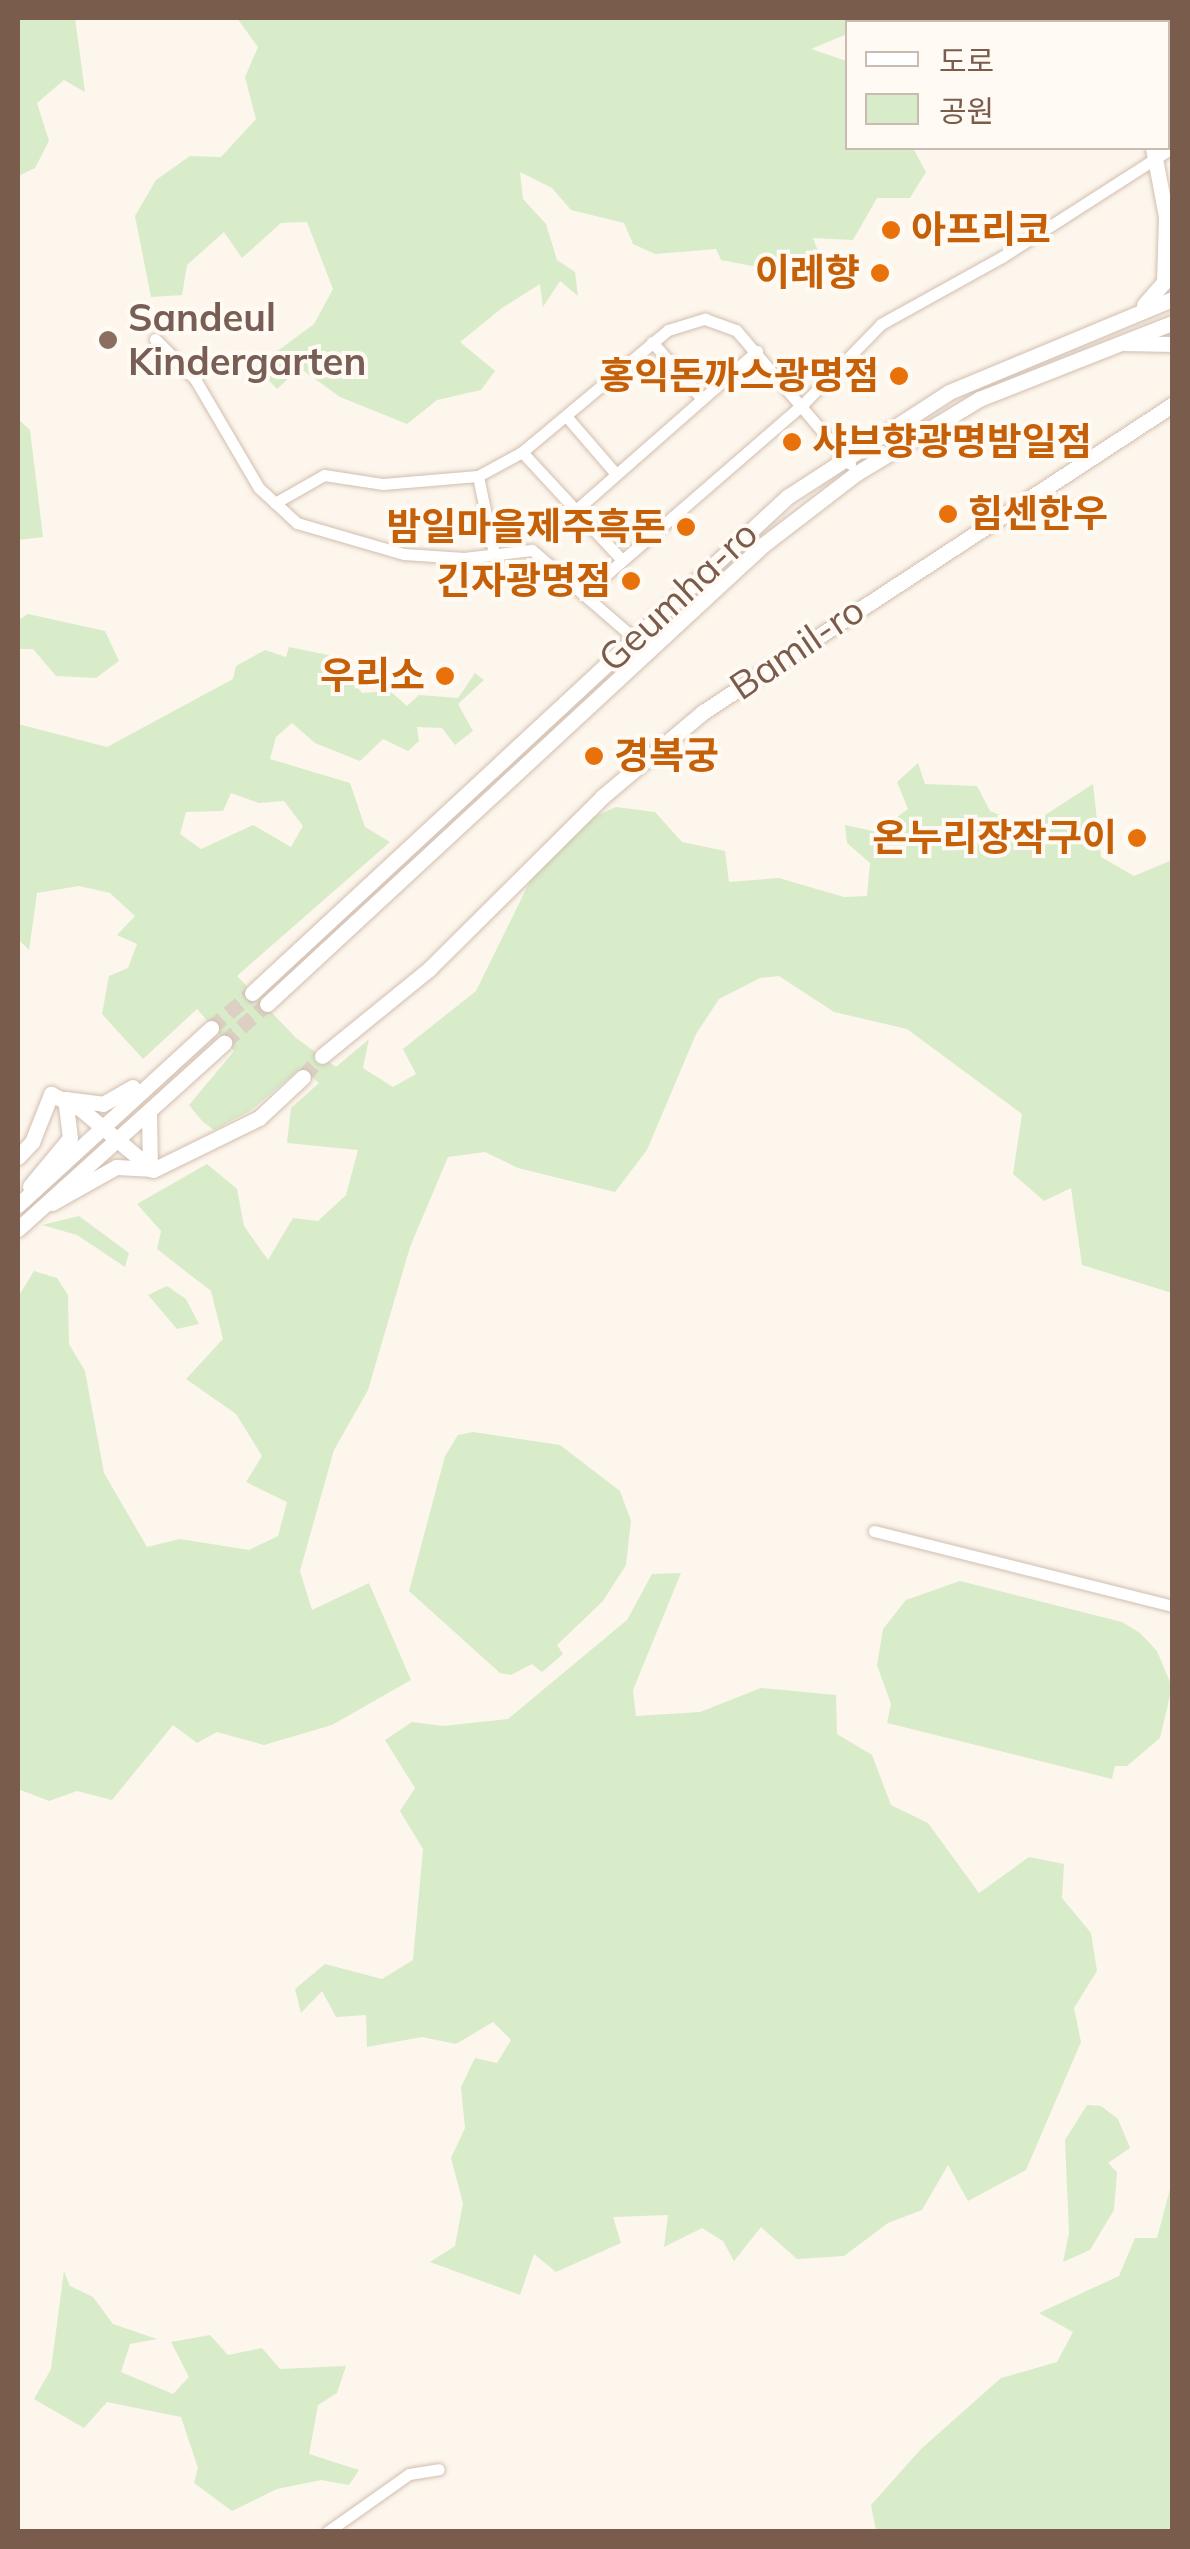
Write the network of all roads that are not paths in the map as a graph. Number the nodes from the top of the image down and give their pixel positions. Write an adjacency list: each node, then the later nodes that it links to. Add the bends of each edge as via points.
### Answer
1 (1154, 151): 2 (main road); 13 (street, via 1002,258 912,302)
2 (1166, 217): 3 (main road); 5 (main road, via 1164,282)
3 (1172, 246)
4 (1172, 299): 5 (main road, Geumha-ro)
5 (1134, 312): 17 (main road, Geumha-ro, via 949,392)
6 (1172, 323): 9 (main road, Geumha-ro)
7 (154, 339): 21 (street, via 194,379 258,488)
8 (652, 342): 11 (street, via 705,319 736,330); 12 (street); 15 (street)
9 (1115, 342): 10 (main road); 18 (main road, Geumha-ro, via 979,399)
10 (1172, 344)
11 (756, 351): 12 (street); 13 (street)
12 (702, 399): 19 (street)
13 (804, 404): 17 (street); 24 (street)
14 (1172, 405): 32 (main road, Bamil-ro, via 704,712 602,797 429,968)
15 (566, 416): 16 (street); 19 (street)
16 (522, 452): 20 (street); 22 (street)
17 (844, 457): 18 (street); 26 (main road, Geumha-ro, via 740,536)
18 (857, 473): 27 (main road, Geumha-ro, via 763,545)
19 (616, 474): 22 (street)
20 (478, 476): 21 (street, via 384,484 324,475); 23 (street)
21 (275, 503): 23 (street, via 297,523 404,554)
22 (576, 510): 24 (street)
23 (494, 554): 25 (street, via 532,550)
24 (620, 558): 25 (street)
25 (586, 592): 26 (street)
26 (634, 636): 27 (street); 28 (main road, Geumha-ro)
27 (649, 651): 29 (main road, Geumha-ro)
28 (252, 993)
29 (268, 1004)
30 (211, 1028): 33 (main road)
31 (224, 1043): 36 (main road)
32 (322, 1056)
33 (172, 1064): 35 (main road, via 110,1102); 37 (main road)
34 (303, 1076): 40 (main road, via 258,1118 180,1161)
35 (65, 1099): 37 (main road); 39 (main road, via 51,1094 32,1142); 41 (main road, via 70,1138)
36 (149, 1111): 38 (main road); 40 (main road)
37 (100, 1128): 38 (main road); 41 (main road)
38 (115, 1140): 40 (main road); 42 (main road)
39 (18, 1157)
40 (150, 1169): 42 (main road, via 116,1167)
41 (19, 1204)
42 (35, 1212): 43 (main road)
43 (18, 1228)
44 (874, 1531): 45 (street)
45 (1172, 1606)
46 (439, 2470): 47 (street, via 410,2474)
47 (327, 2532)

